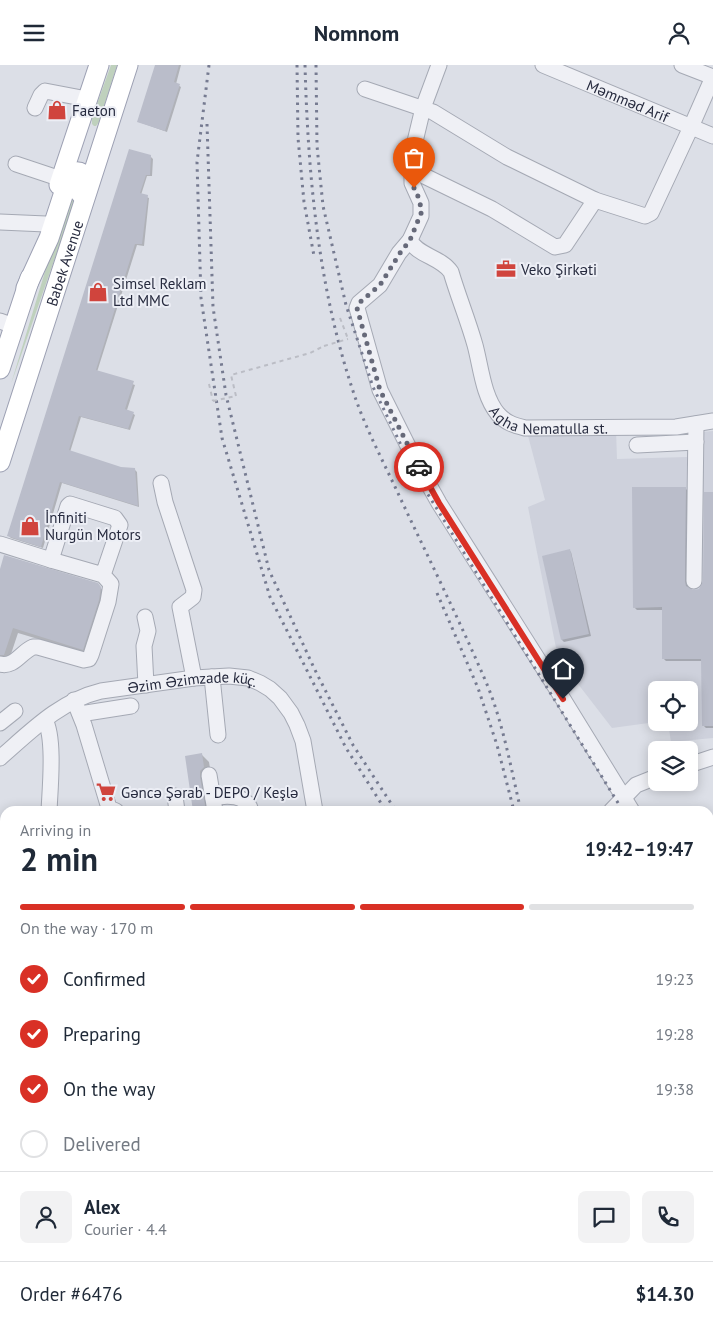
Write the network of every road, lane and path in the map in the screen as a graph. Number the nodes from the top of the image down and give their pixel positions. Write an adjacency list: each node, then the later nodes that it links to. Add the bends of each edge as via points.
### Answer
1 (99, 65): 10 (main road, Babek Avenue)
2 (106, 65): 3 (main road, via 86,129 93,135 104,123)
3 (122, 65)
4 (128, 65): 27 (main road, Babek Avenue)
5 (439, 65): 12 (street)
6 (544, 65): 13 (street, Məmməd Arif)
7 (682, 65): 8 (street)
8 (713, 77): 13 (street)
9 (365, 89): 12 (street)
10 (87, 99): 11 (street, via 45,91); 17 (main road, Babek Avenue)
11 (35, 108)
12 (423, 109): 16 (street); 18 (street, via 452,121 507,157)
13 (691, 127): 14 (street, Məmməd Arif); 18 (street, via 651,213 645,216)
14 (713, 136)
15 (16, 164): 17 (street)
16 (410, 169): 18 (street, via 498,213 554,247 565,245); 21 (street, via 422,211)
17 (61, 179): 20 (main road, Babek Avenue)
18 (596, 200)
19 (0, 222): 20 (street)
20 (46, 225): 22 (main road, Babek Avenue)
21 (410, 240): 29 (street, Agha Nematulla st., via 415,248 445,264 451,272 475,346 480,373 492,405 505,422 525,428 676,427); 55 (street, via 380,285 357,308 380,390 439,503)
22 (26, 288): 24 (main road, Babek Avenue); 27 (main road, via 49,238 68,180 78,171 82,173 84,182 31,344)
23 (340, 318): 26 (path, bridge, via 348,339 231,375 236,396 213,401)
24 (7, 324): 25 (main road, Babek Avenue)
25 (0, 369)
26 (209, 384)
27 (14, 420): 32 (main road, Babek Avenue)
28 (713, 421): 29 (street, Agha Nematulla st.)
29 (696, 424): 30 (street)
30 (696, 442): 31 (street); 37 (street)
31 (637, 445)
32 (0, 462)
33 (161, 483): 41 (street, via 194,590 193,597 180,607)
34 (0, 544): 35 (street)
35 (51, 560): 36 (street); 36 (street, via 68,506 74,505 118,520 120,525)
36 (103, 575): 39 (street, via 111,590 89,659 38,647 29,649 11,664)
37 (694, 581)
38 (145, 617): 42 (street, via 148,631 144,645)
39 (0, 664)
40 (212, 677): 41 (street, Əzim Əzimzade küç.); 48 (street); 61 (street, Əzim Əzimzade küç., via 248,677 280,698 291,713 303,741)
41 (194, 678): 42 (street, Əzim Əzimzade küç.)
42 (146, 685): 44 (street, Əzim Əzimzade küç., via 101,691)
43 (131, 706): 44 (street)
44 (77, 707): 46 (street, Əzim Əzimzade küç.); 58 (street)
45 (15, 711): 47 (street)
46 (44, 720): 50 (street, Əzim Əzimzade küç.); 57 (street, via 50,742)
47 (0, 723)
48 (218, 735)
49 (713, 757): 51 (street)
50 (0, 758)
51 (698, 762)
52 (208, 775): 56 (street)
53 (648, 780): 55 (street, via 636,785)
54 (175, 796): 59 (street)
55 (623, 798): 62 (street); 63 (street)
56 (214, 805): 60 (street, via 225,795 241,799)
57 (50, 806)
58 (109, 806)
59 (177, 806)
60 (249, 806)
61 (314, 806)
62 (617, 806)
63 (629, 806)

